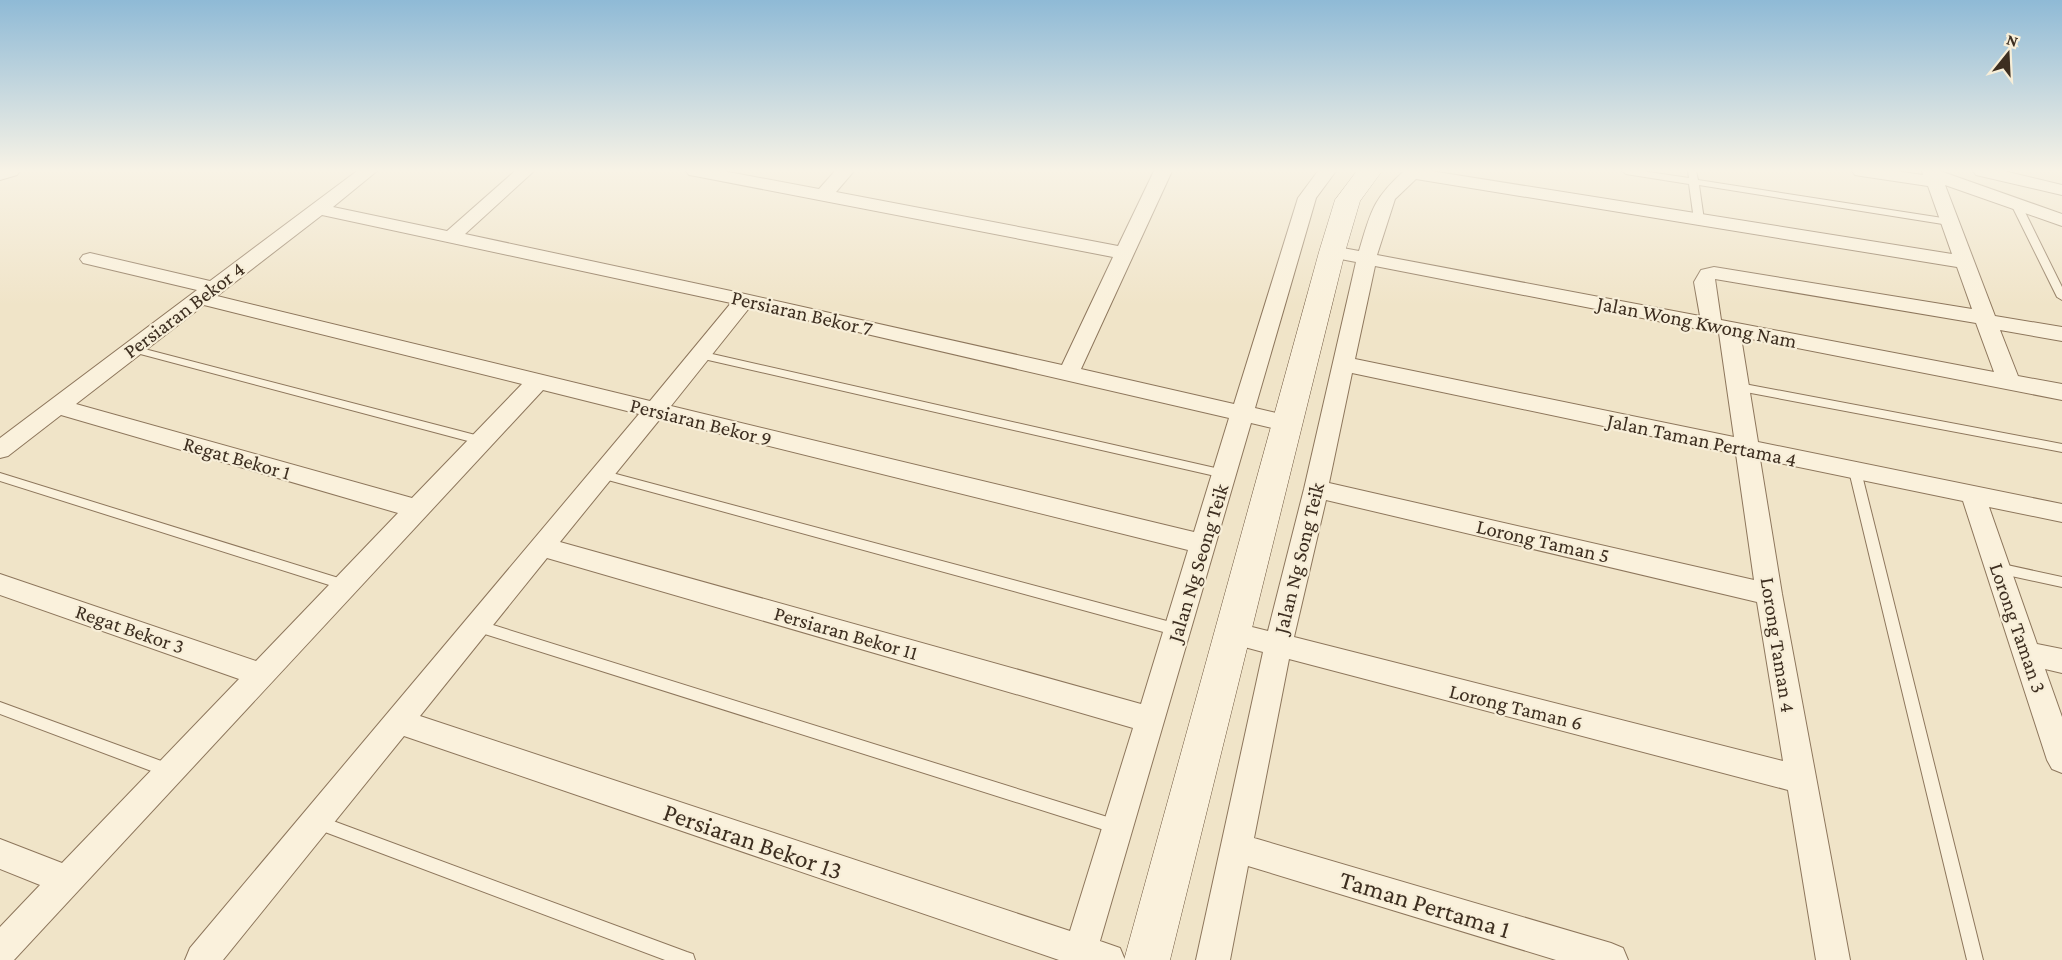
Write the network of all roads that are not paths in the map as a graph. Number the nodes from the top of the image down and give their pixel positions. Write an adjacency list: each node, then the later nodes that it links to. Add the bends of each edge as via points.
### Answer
1 (309, 216): 22 (street, Persiaran Bekor 4)
2 (350, 216): 16 (street, Persiaran Bekor 7)
3 (475, 216): 16 (street)
4 (932, 216): 18 (street)
5 (1142, 216): 18 (street)
6 (1302, 216): 38 (street, Jalan Ng Seong Teik)
7 (1343, 216): 17 (main road)
8 (1379, 216): 20 (street, Jalan Ng Song Teik)
9 (1674, 216): 14 (street)
10 (1698, 216): 14 (lane)
11 (1909, 216): 15 (lane)
12 (1947, 216): 15 (street)
13 (2022, 216): 23 (lane)
14 (1699, 220): 21 (street)
15 (1949, 222): 21 (street)
16 (451, 237): 24 (street, Persiaran Bekor 7)
17 (1332, 252): 20 (street, Jalan Wong Kwong Nam); 39 (main road)
18 (1125, 253): 31 (street)
19 (90, 259): 22 (street, Persiaran Bekor 9)
20 (1366, 260): 26 (street, Jalan Wong Kwong Nam); 30 (street, Jalan Ng Song Teik)
21 (1963, 262): 25 (street)
22 (207, 293): 28 (street, Persiaran Bekor 4); 32 (street, Persiaran Bekor 9)
23 (2062, 297)
24 (746, 300): 29 (street); 31 (street, Persiaran Bekor 7)
25 (1985, 320): 26 (street, Lorong Taman 4, via 1708,274 1704,282); 27 (street); 33 (street)
26 (1720, 327): 33 (street, Jalan Wong Kwong Nam); 34 (street, Lorong Taman 4)
27 (2062, 334)
28 (133, 349): 36 (street, Persiaran Bekor 4); 40 (lane)
29 (699, 355): 37 (street); 46 (lane)
30 (1342, 364): 43 (street, Jalan Taman Pertama 4); 48 (street, Jalan Ng Song Teik)
31 (1069, 372): 38 (street, Persiaran Bekor 7)
32 (537, 382): 37 (street, Persiaran Bekor 9); 40 (street)
33 (2009, 382): 35 (street, Jalan Wong Kwong Nam)
34 (1739, 387): 41 (lane); 43 (street, Lorong Taman 4)
35 (2062, 392)
36 (57, 406): 42 (street, Persiaran Bekor 4); 50 (street, Regat Bekor 1)
37 (655, 410): 45 (street); 52 (street, Persiaran Bekor 9)
38 (1244, 414): 39 (street, Persiaran Bekor 7); 46 (street, Jalan Ng Seong Teik)
39 (1286, 423): 61 (main road)
40 (483, 441): 50 (street)
41 (2062, 448)
42 (0, 450)
43 (1748, 450): 44 (street, Jalan Taman Pertama 4); 58 (street, Lorong Taman 4)
44 (1855, 471): 49 (street, Jalan Taman Pertama 4); 85 (lane)
45 (601, 474): 53 (street); 60 (lane)
46 (1224, 474): 52 (street, Jalan Ng Seong Teik)
47 (0, 477): 57 (lane)
48 (1316, 489): 58 (street, Lorong Taman 5); 62 (street, Jalan Ng Song Teik)
49 (1973, 495): 51 (street, Jalan Taman Pertama 4); 54 (street, Lorong Taman 3)
50 (417, 509): 57 (street)
51 (2062, 513)
52 (1202, 544): 60 (street, Jalan Ng Seong Teik)
53 (542, 547): 59 (street); 67 (street, Persiaran Bekor 11)
54 (1998, 568): 55 (lane); 63 (street, Lorong Taman 3)
55 (2062, 582)
56 (0, 584): 65 (street, Regat Bekor 3)
57 (345, 585): 65 (street)
58 (1770, 594): 71 (street, Lorong Taman 4)
59 (477, 626): 68 (street); 73 (lane)
60 (1178, 630): 67 (street, Jalan Ng Seong Teik)
61 (1232, 633): 62 (street, Lorong Taman 6); 81 (main road)
62 (1278, 646): 71 (street, Lorong Taman 6); 74 (street, Jalan Ng Song Teik)
63 (2027, 653): 64 (street); 69 (street, Lorong Taman 3)
64 (2062, 661)
65 (259, 674): 70 (street)
66 (0, 708): 70 (lane)
67 (1151, 720): 73 (street, Jalan Ng Seong Teik)
68 (397, 721): 72 (street); 78 (street, Persiaran Bekor 13)
69 (2062, 760)
70 (171, 771): 76 (street)
71 (1800, 779): 84 (street, Lorong Taman 4)
72 (315, 822): 79 (street); 80 (lane)
73 (1118, 827): 78 (street, Jalan Ng Seong Teik)
74 (1238, 848): 82 (street, Jalan Ng Song Teik); 83 (street, Taman Pertama 1)
75 (0, 854): 76 (street)
76 (66, 879): 77 (street)
77 (0, 951)
78 (1089, 957)
79 (209, 958)
80 (687, 960)
81 (1147, 960)
82 (1213, 960)
83 (1611, 960)
84 (1833, 960)
85 (1975, 960)

